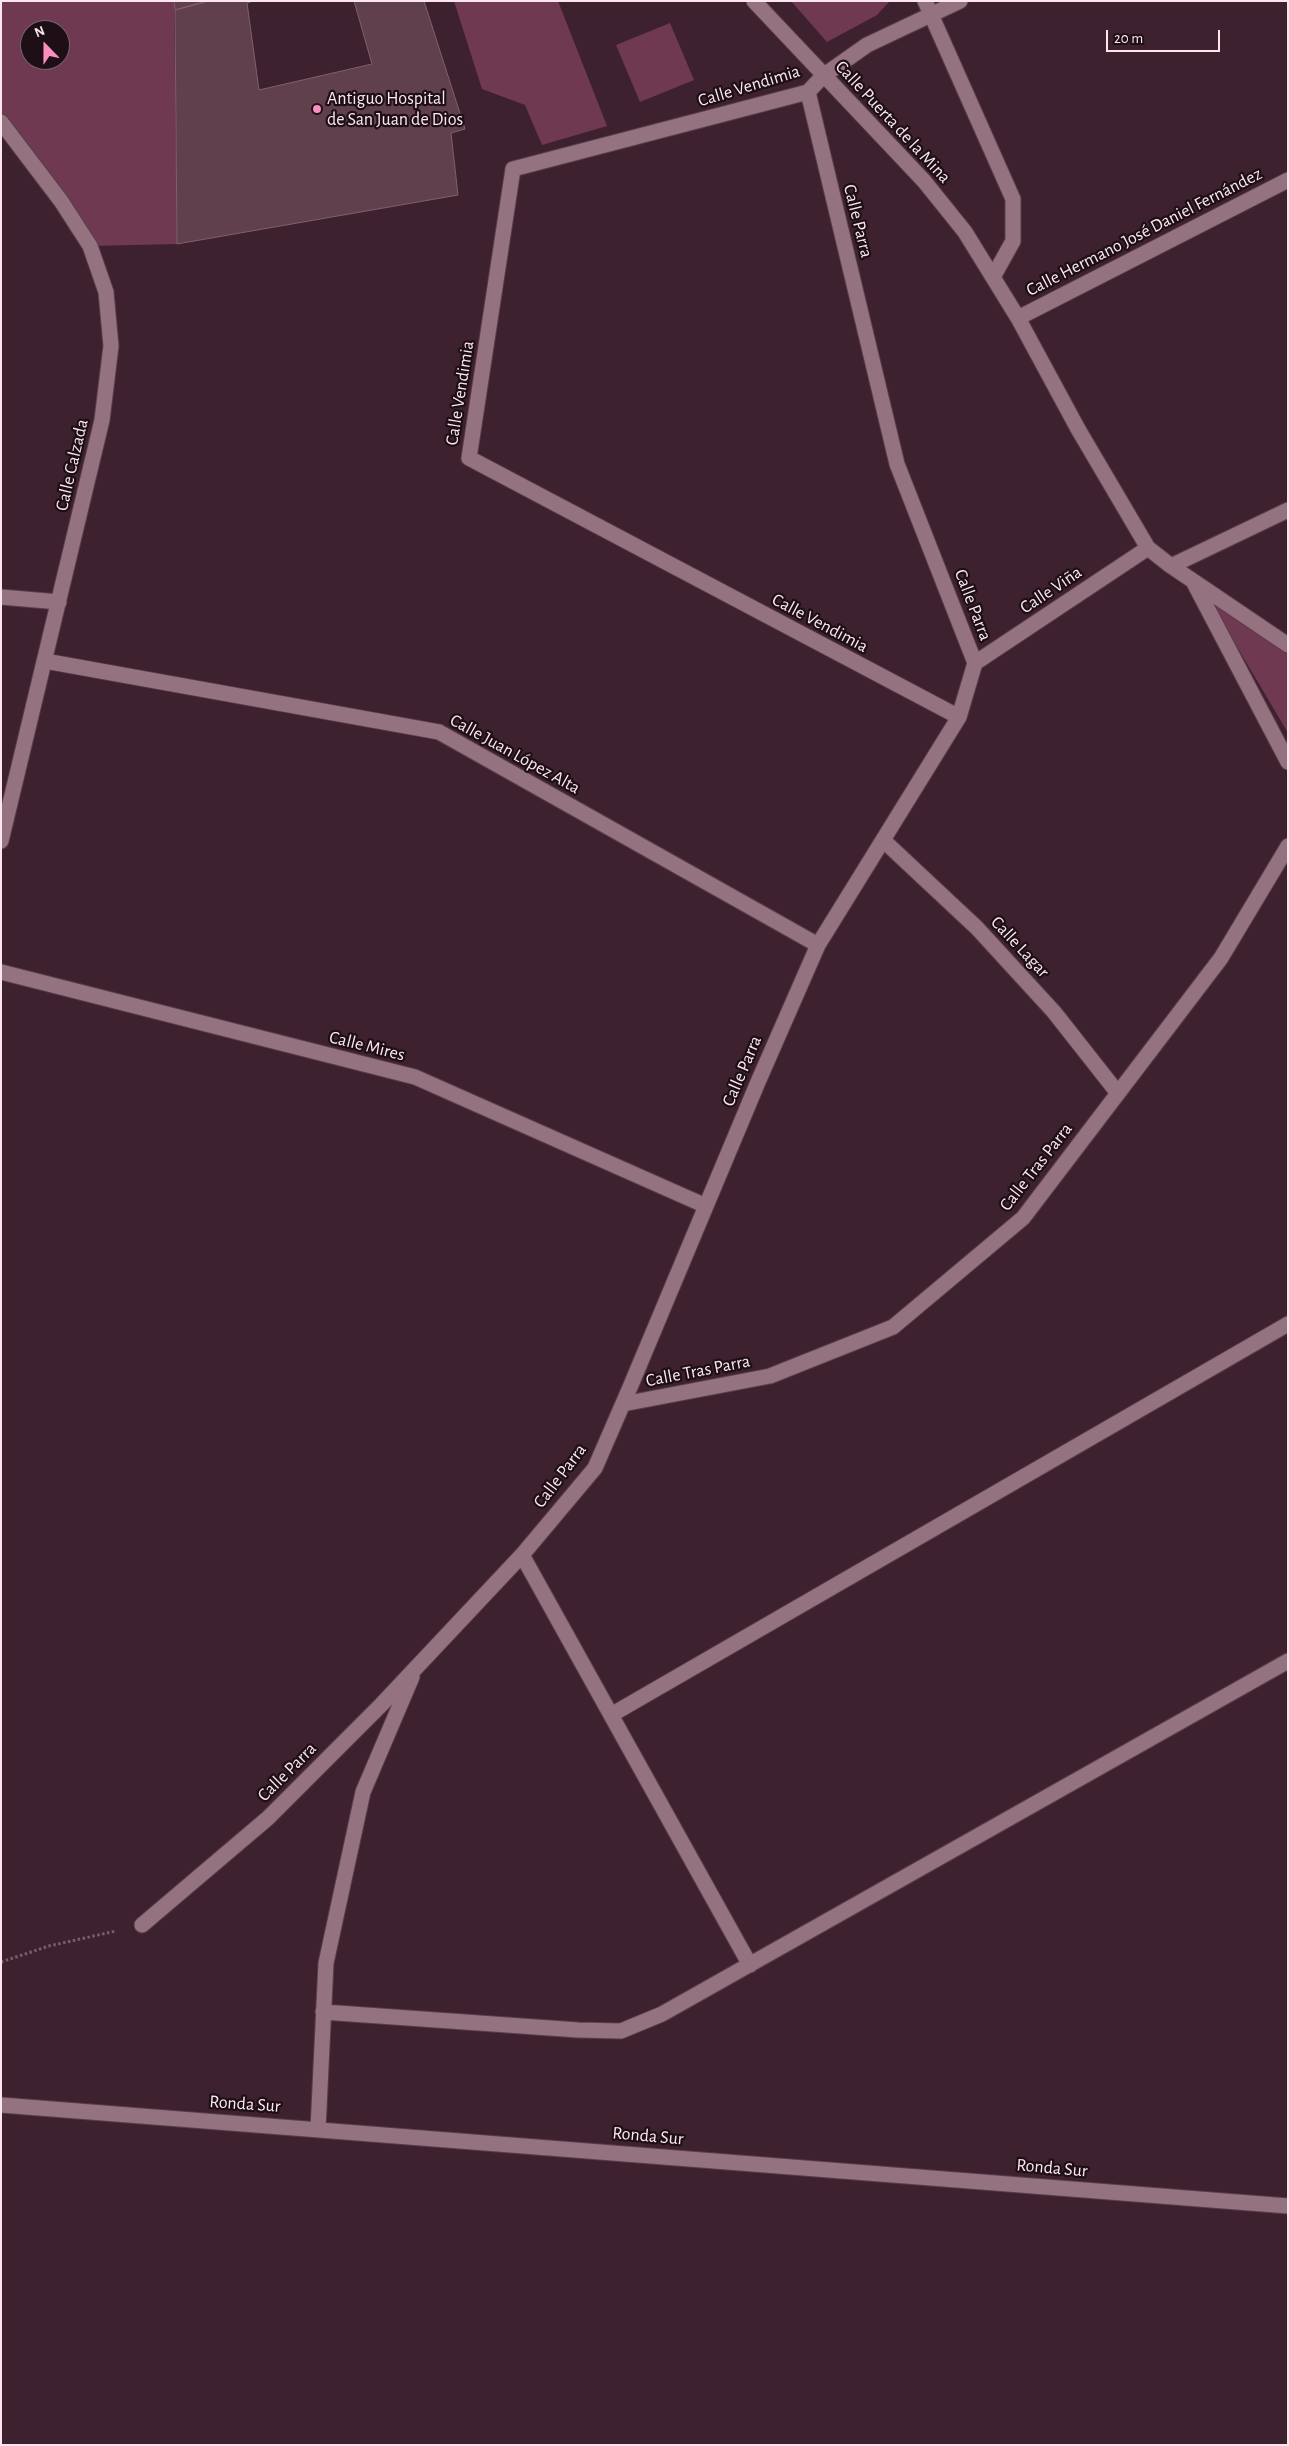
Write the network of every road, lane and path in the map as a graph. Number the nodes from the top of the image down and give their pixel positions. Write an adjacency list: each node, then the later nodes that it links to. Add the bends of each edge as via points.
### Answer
1 (754, 1): 4 (street, Calle Puerta de la Mina)
2 (960, 1): 3 (street, Calle Vendimia)
3 (928, 8): 4 (street, Calle Vendimia); 8 (street, via 1012,199 1013,241)
4 (823, 76): 5 (street, Calle Vendimia); 8 (street, Calle Puerta de la Mina, via 924,181 965,232)
5 (808, 92): 18 (street, Calle Parra, via 897,464); 19 (street, Calle Vendimia, via 513,169 470,458)
6 (1, 122): 15 (street, Calle Calzada, via 61,201 90,246 106,292 112,346 102,420)
7 (1288, 180): 9 (street, Calle Hermano José Daniel Fernández)
8 (993, 277): 9 (street, Calle Puerta de la Mina)
9 (1018, 318): 11 (street, Calle Puerta de la Mina)
10 (1288, 510): 12 (street)
11 (1148, 548): 12 (street); 18 (street, Calle Viña)
12 (1171, 566): 13 (street)
13 (1192, 580): 16 (street); 20 (street)
14 (1, 597): 15 (street)
15 (59, 602): 17 (street, Calle Calzada)
16 (1288, 645)
17 (45, 661): 22 (street, Calle Calzada); 24 (street, Calle Juan López Alta, via 439,732)
18 (975, 663): 19 (street, Calle Parra)
19 (959, 717): 21 (street, Calle Parra)
20 (1288, 762)
21 (883, 840): 24 (street, Calle Parra); 26 (street, Calle Lagar, via 977,928 1054,1012)
22 (1, 841)
23 (1288, 846): 26 (street, Calle Tras Parra, via 1221,958)
24 (818, 945): 27 (street, Calle Parra)
25 (1, 972): 27 (street, Calle Mires, via 414,1077)
26 (1117, 1092): 29 (street, Calle Tras Parra, via 1023,1218 893,1326 770,1376)
27 (706, 1206): 29 (street, Calle Parra)
28 (1288, 1324): 33 (street)
29 (623, 1404): 30 (street, Calle Parra, via 594,1468)
30 (522, 1556): 32 (street, Calle Parra); 33 (street)
31 (1288, 1661): 36 (street)
32 (416, 1669): 34 (street, Calle Parra, via 268,1818); 37 (street, via 363,1792 326,1963)
33 (611, 1715): 36 (street)
34 (142, 1925): 35 (path, via 49,1946)
35 (1, 1962)
36 (750, 1965): 37 (street, via 662,2014 621,2031)
37 (323, 2012): 39 (street)
38 (3, 2104): 39 (street, Ronda Sur)
39 (318, 2129): 40 (street, Ronda Sur)
40 (1288, 2206)

